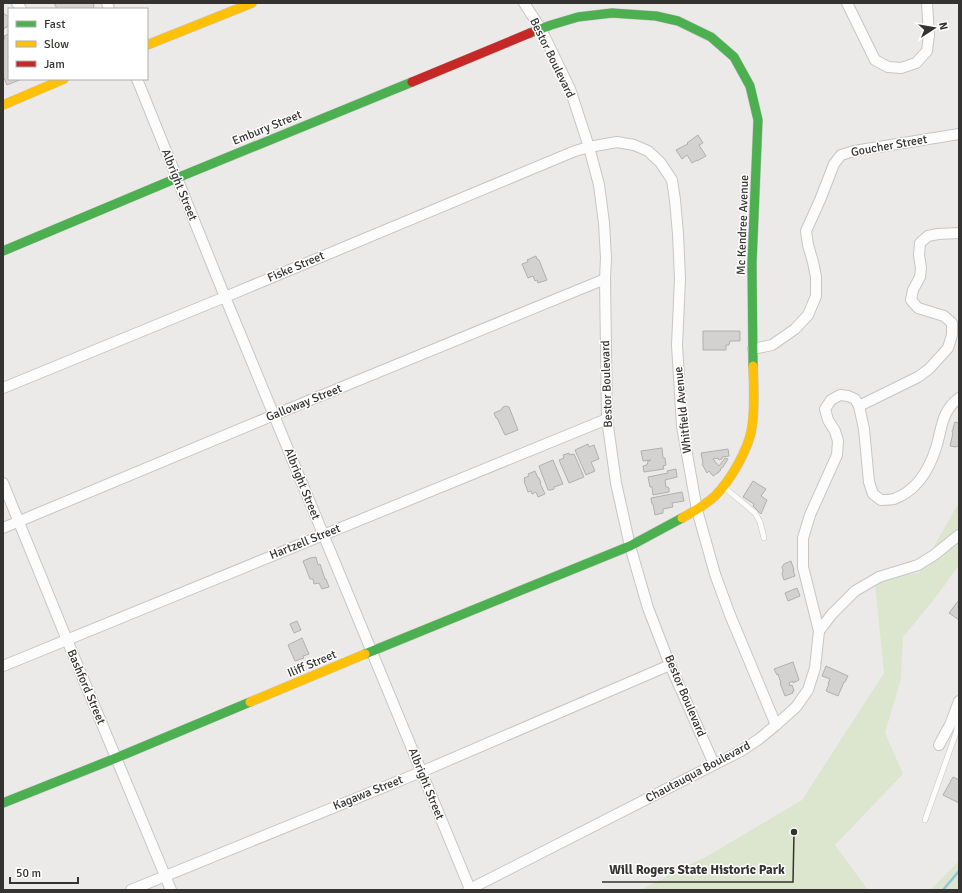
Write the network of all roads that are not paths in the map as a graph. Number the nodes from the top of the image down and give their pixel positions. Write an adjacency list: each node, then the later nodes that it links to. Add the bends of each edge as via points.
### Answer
1 (252, 3): 6 (street)
2 (524, 3): 5 (street, Bestor Boulevard)
3 (847, 3): 4 (street, via 875,60 888,67 901,68 916,63 927,51)
4 (927, 3)
5 (541, 29): 11 (street, Bestor Boulevard, via 570,89); 12 (street, Embury Street); 17 (street, Mc Kendree Avenue, via 578,18 612,13 656,16 678,21 711,37 734,57 750,86 758,120 752,263)
6 (148, 45)
7 (58, 80): 9 (street)
8 (136, 80): 12 (street, Albright Street)
9 (3, 105)
10 (959, 134): 17 (street, Goucher Street, via 841,155 834,164 806,230 816,277 816,296 808,315 795,329 772,345)
11 (589, 147): 15 (street, Bestor Boulevard, via 604,223); 16 (street, Fiske Street); 25 (street, Whitfield Avenue, via 617,142 634,145 656,158 672,180 680,279 677,345 682,426)
12 (177, 178): 14 (street, Embury Street); 16 (street, Albright Street)
13 (959, 233): 20 (street, via 928,236 920,243 920,277 911,300 918,308 944,316 952,323 948,348 918,377)
14 (3, 251)
15 (605, 279): 21 (street, Galloway Street); 22 (street, Bestor Boulevard)
16 (225, 297): 18 (street, Fiske Street); 21 (street, Albright Street)
17 (753, 349): 24 (street, Mc Kendree Avenue, via 752,428 745,451)
18 (3, 388)
19 (959, 398): 20 (street, via 947,410 936,448 920,480 892,500 881,500 874,494 869,482)
20 (859, 406): 32 (street, Chautauqua Boulevard, via 855,399 840,395 831,400 825,409 838,441 837,455 810,515 803,538 803,567)
21 (274, 415): 26 (street, Galloway Street); 28 (street, Albright Street)
22 (607, 418): 28 (street, Hartzell Street); 31 (street, Bestor Boulevard, via 616,483)
23 (3, 483): 26 (street, Bashford Street)
24 (723, 486): 25 (street, Mc Kendree Avenue); 30 (lane, via 755,513)
25 (697, 510): 31 (street, Mc Kendree Avenue); 39 (street, Whitfield Avenue, via 715,574 730,615)
26 (19, 521): 27 (street, Galloway Street); 33 (street, Bashford Street)
27 (3, 528)
28 (323, 534): 33 (street, Hartzell Street); 34 (street, Albright Street)
29 (959, 535): 32 (street, via 918,565 879,577 855,591)
30 (764, 538)
31 (630, 546): 34 (street, Iliff Street); 35 (street, Bestor Boulevard, via 648,608)
32 (819, 631): 39 (street, Chautauqua Boulevard, via 815,668 808,690 796,707)
33 (67, 640): 36 (street, Hartzell Street); 41 (street, Bashford Street)
34 (371, 652): 41 (street, Iliff Street); 43 (street, Albright Street)
35 (670, 665): 42 (street, Bestor Boulevard); 43 (street, Kagawa Street)
36 (3, 666)
37 (959, 701): 38 (street)
38 (954, 713): 40 (street); 45 (lane, via 958,724 956,733)
39 (776, 725): 42 (street, Chautauqua Boulevard, via 741,751)
40 (938, 745)
41 (116, 758): 44 (street, Iliff Street); 46 (street, Bashford Street)
42 (714, 764): 47 (street, Chautauqua Boulevard)
43 (421, 772): 46 (street, Kagawa Street); 47 (street, Albright Street)
44 (3, 803)
45 (925, 820)
46 (165, 876): 48 (street, Kagawa Street); 49 (street, Bashford Street)
47 (469, 889)
48 (131, 890)
49 (171, 890)

